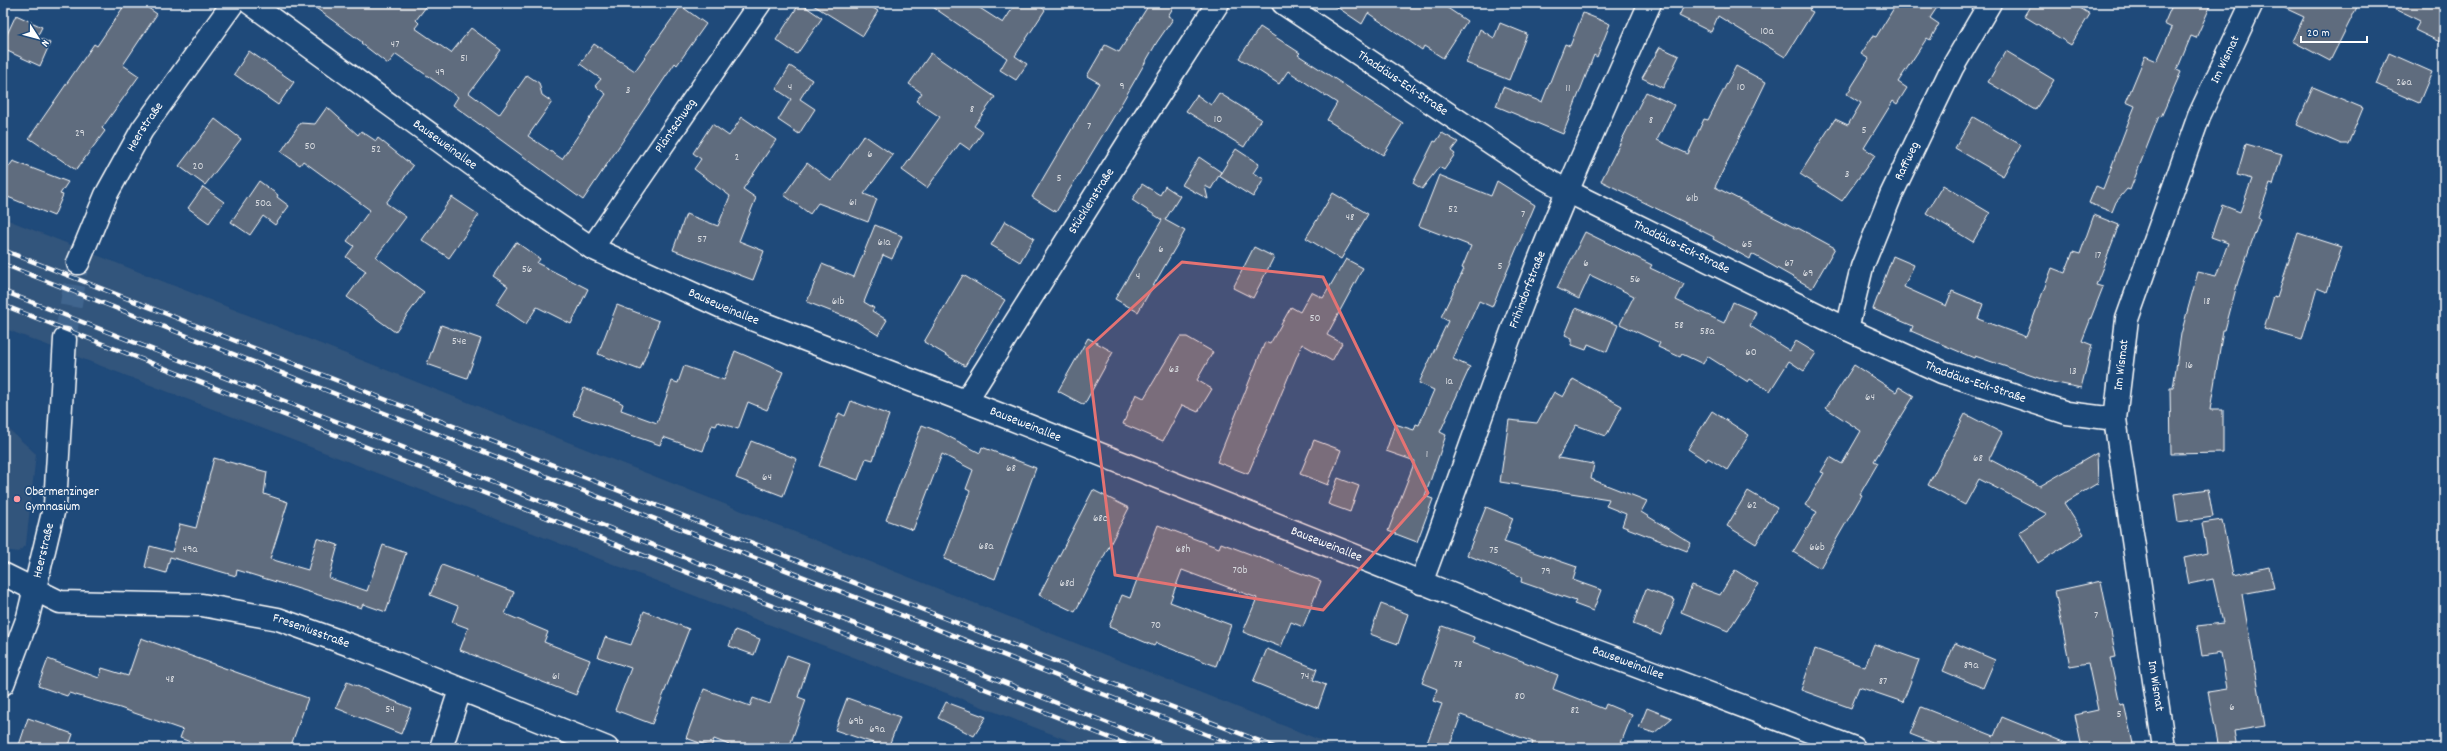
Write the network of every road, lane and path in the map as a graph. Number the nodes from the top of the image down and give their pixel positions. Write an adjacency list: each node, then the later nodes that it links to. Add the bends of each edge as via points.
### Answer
1 (233, 3): 11 (street, Heerstraße, via 142,130 106,195)
2 (250, 3): 10 (street, Bauseweinallee, via 518,198)
3 (1218, 3): 14 (street, Stücklenstraße, via 1140,122)
4 (1283, 3): 9 (street, Thaddäus-Eck-Straße, via 1532,171)
5 (1650, 3): 9 (street, Frihindorfstraße)
6 (1990, 3): 12 (street, Raffweg, via 1952,68 1890,195 1862,267)
7 (2252, 3): 15 (street, Im Wismat, via 2199,116 2127,319)
8 (757, 4): 10 (street, Pläntschweg)
9 (1567, 191): 12 (street, Thaddäus-Eck-Straße); 17 (street, Frihindorfstraße, via 1497,373)
10 (592, 248): 14 (street, Bauseweinallee, via 730,311)
11 (78, 263)
12 (1847, 329): 15 (street, Thaddäus-Eck-Straße, via 1942,372 2066,413)
13 (65, 340): 18 (street, Heerstraße, via 55,504)
14 (966, 401): 17 (street, Bauseweinallee)
15 (2115, 419): 24 (street, Im Wismat)
16 (3, 574): 18 (street, Freseniusstraße)
17 (1421, 583): 23 (street, Bauseweinallee)
18 (34, 590): 19 (street, Heerstraße, via 28,617); 20 (street, Freseniusstraße, via 60,602 202,605 278,619 361,649)
19 (3, 684)
20 (460, 690): 21 (street); 22 (street, Freseniusstraße)
21 (441, 748)
22 (607, 748)
23 (1854, 748)
24 (2164, 748)

